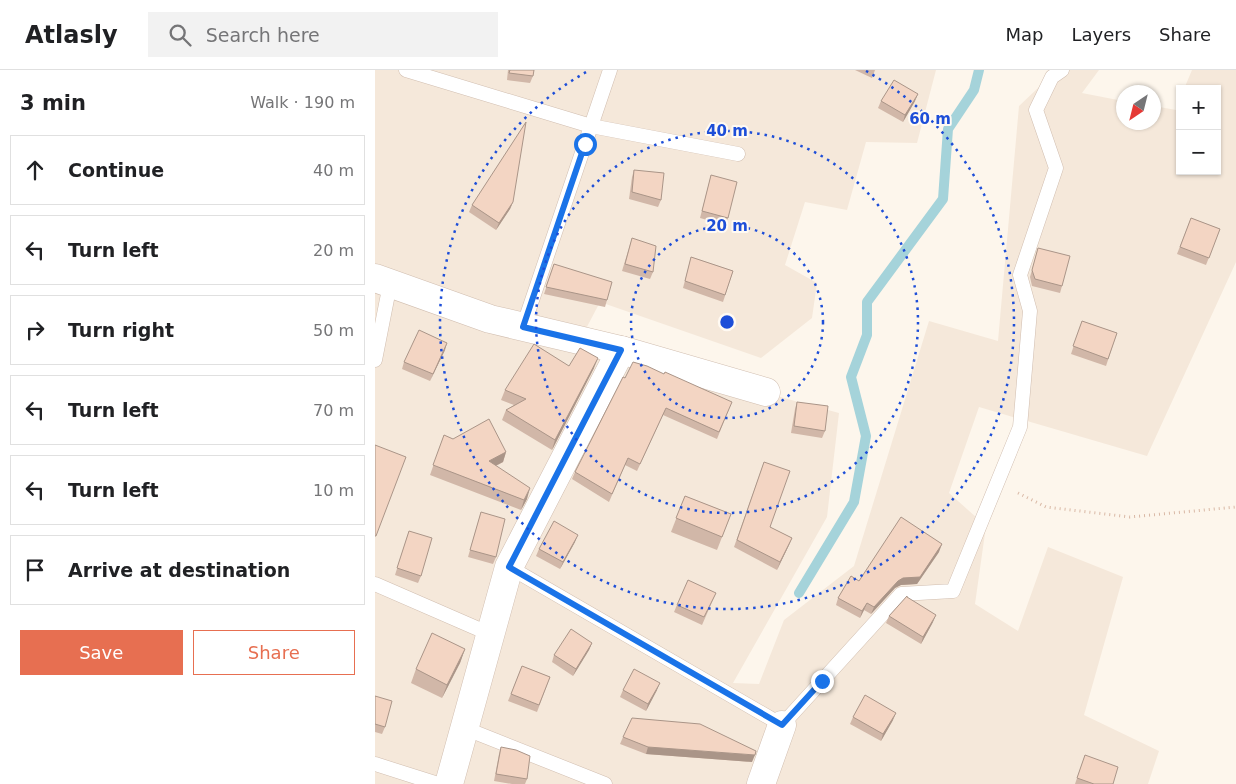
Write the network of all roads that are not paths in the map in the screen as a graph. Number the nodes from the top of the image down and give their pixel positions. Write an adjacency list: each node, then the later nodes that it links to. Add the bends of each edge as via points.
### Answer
1 (406, 70): 4 (lane)
2 (610, 70): 4 (lane)
3 (1062, 70): 14 (lane, via 1052,76 1036,110 1056,168 1020,274 1029,311 1020,427 953,591 901,594)
4 (591, 126): 5 (lane); 7 (lane)
5 (738, 154)
6 (383, 281): 7 (street, via 490,319); 9 (lane)
7 (523, 327): 8 (street)
8 (621, 350): 10 (street); 11 (street)
9 (375, 360)
10 (766, 392)
11 (509, 567): 13 (street); 14 (lane)
12 (375, 584): 13 (lane)
13 (490, 634): 15 (street)
14 (782, 725): 20 (street)
15 (464, 728): 18 (street); 19 (lane)
16 (375, 764): 17 (lane)
17 (438, 784)
18 (449, 784)
19 (605, 784)
20 (761, 784)

